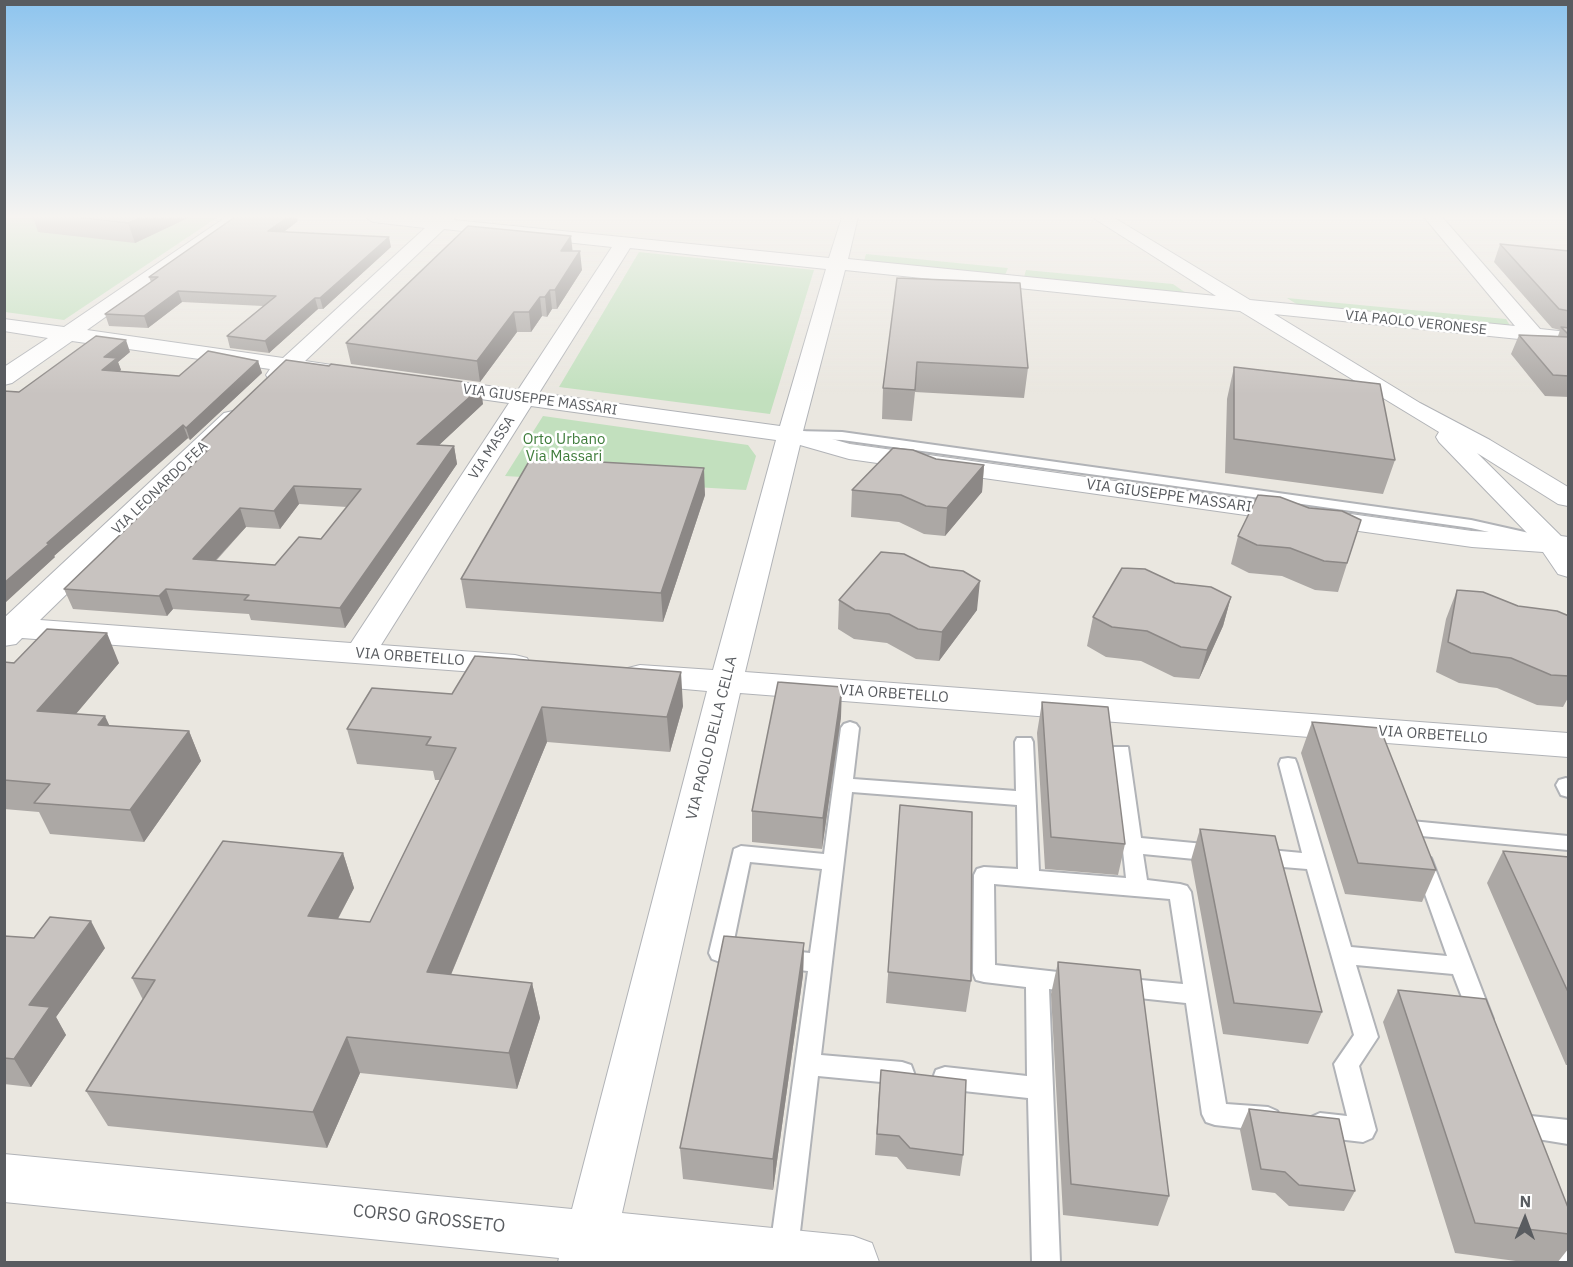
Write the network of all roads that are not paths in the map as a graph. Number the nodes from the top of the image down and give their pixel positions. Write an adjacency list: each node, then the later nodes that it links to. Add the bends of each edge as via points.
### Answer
1 (151, 276): 15 (street)
2 (383, 276): 19 (street, VIA LEONARDO FEA)
3 (603, 276): 23 (street, VIA MASSA)
4 (834, 276): 25 (street, VIA PAOLO DELLA CELLA)
5 (1037, 276): 10 (street, VIA PAOLO VERONESE)
6 (1110, 276): 9 (street, VIA PAOLO VERONESE, via 1166,278)
7 (1197, 276): 9 (street)
8 (1484, 276): 12 (street)
9 (1211, 285): 10 (street); 12 (street, VIA PAOLO VERONESE)
10 (1248, 307): 11 (street, VIA PAOLO VERONESE); 18 (street)
11 (1343, 315): 16 (street, VIA PAOLO VERONESE); 18 (street)
12 (1517, 315): 13 (street, VIA PAOLO VERONESE); 16 (street)
13 (1569, 320)
14 (4, 325): 15 (street)
15 (69, 333): 19 (street); 21 (street)
16 (1533, 334): 17 (street, VIA PAOLO VERONESE)
17 (1569, 338)
18 (1304, 340): 24 (street)
19 (287, 365): 20 (street); 29 (street, VIA LEONARDO FEA)
20 (343, 373)
21 (4, 378)
22 (411, 382): 23 (street, VIA GIUSEPPE MASSARI)
23 (524, 398): 25 (street, VIA GIUSEPPE MASSARI); 30 (street, VIA MASSA)
24 (1412, 408): 26 (street); 27 (street, via 1457,444 1512,479)
25 (790, 435): 27 (street, VIA GIUSEPPE MASSARI, via 872,454 1472,539); 33 (street, VIA PAOLO DELLA CELLA)
26 (1569, 498)
27 (1563, 538): 28 (street)
28 (1569, 568)
29 (8, 631): 30 (street, VIA ORBETELLO)
30 (360, 653): 31 (street, VIA ORBETELLO)
31 (550, 668)
32 (609, 673): 33 (street, VIA ORBETELLO)
33 (727, 681): 36 (street, VIA ORBETELLO); 61 (street, VIA PAOLO DELLA CELLA)
34 (850, 728): 39 (lane)
35 (1024, 742): 40 (lane)
36 (1569, 745)
37 (1122, 751): 44 (lane)
38 (1288, 764): 46 (lane)
39 (843, 785): 40 (lane); 45 (lane)
40 (1026, 799): 47 (lane)
41 (1402, 806): 42 (lane)
42 (1411, 828): 43 (lane); 51 (lane)
43 (1569, 843)
44 (1133, 845): 46 (lane); 48 (lane)
45 (833, 862): 50 (lane); 50 (lane, via 741,854 720,953)
46 (1316, 862): 49 (lane)
47 (1029, 878): 48 (lane); 52 (lane, via 984,875 984,973)
48 (1137, 887): 53 (lane, via 1180,892)
49 (1342, 955): 51 (lane); 53 (lane, via 1366,1037 1346,1065 1363,1130 1215,1114)
50 (820, 963): 55 (lane)
51 (1461, 966): 54 (lane)
52 (1037, 979): 53 (lane); 56 (lane)
53 (1197, 995)
54 (1490, 1041)
55 (807, 1064): 56 (lane); 63 (lane)
56 (1040, 1088): 65 (lane)
57 (1522, 1126): 58 (lane)
58 (1569, 1132)
59 (4, 1178): 61 (street, CORSO GROSSETO)
60 (1553, 1212): 62 (lane)
61 (587, 1250): 63 (street, CORSO GROSSETO)
62 (1569, 1255)
63 (783, 1256): 64 (street, CORSO GROSSETO)
64 (853, 1263)
65 (1046, 1263)

